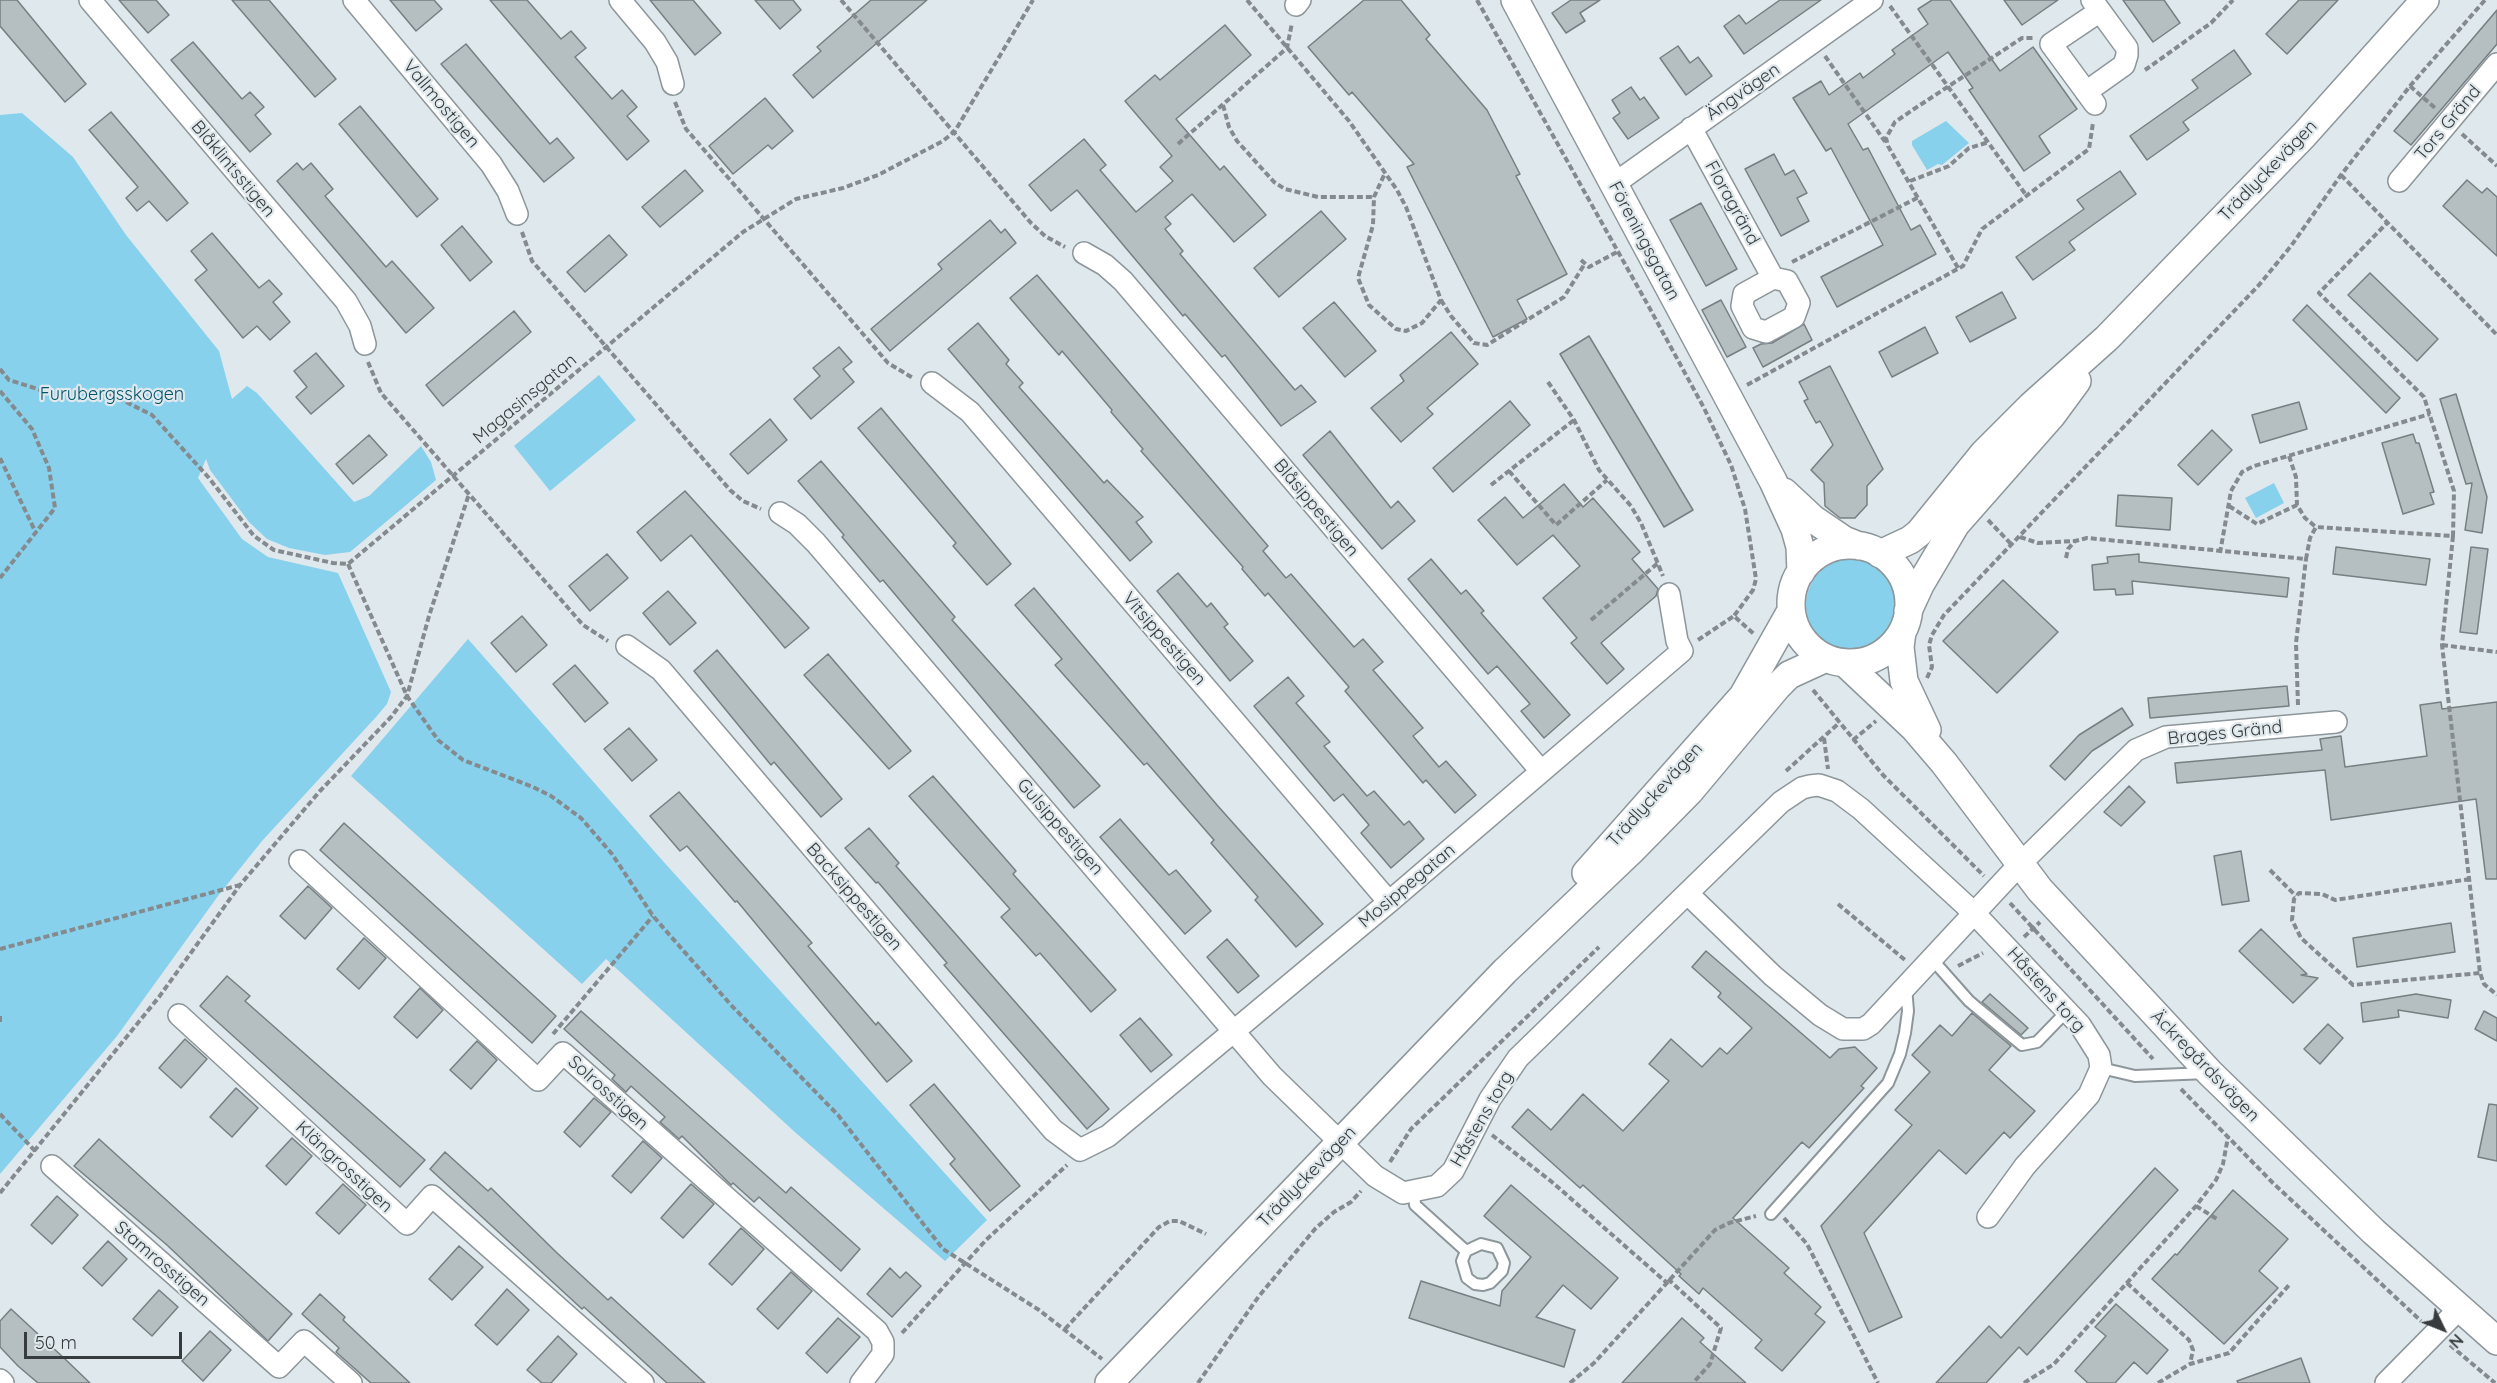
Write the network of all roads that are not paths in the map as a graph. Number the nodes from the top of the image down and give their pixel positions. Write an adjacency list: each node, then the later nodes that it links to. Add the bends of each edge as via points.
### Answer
1 (90, 0): 17 (street, Blåklintsstigen, via 346,301)
2 (354, 0): 13 (street, Vallmostigen, via 491,164)
3 (620, 0): 9 (street, via 656,42)
4 (1872, 0): 10 (street, Ängvägen)
5 (2425, 0): 16 (street, Trädlyckevägen, via 2304,135)
6 (1517, 1): 12 (street, Föreningsgatan)
7 (2096, 6): 7 (street, via 2127,48 2127,61 2090,98 2051,44)
8 (2497, 64): 11 (street, Tors Gränd)
9 (673, 84)
10 (1691, 128): 12 (street, Ängvägen); 15 (street, Floragränd)
11 (2399, 181)
12 (1614, 184): 19 (street, Föreningsgatan, via 1715,402)
13 (517, 214)
14 (1084, 253): 30 (street, Blåsippestigen, via 1123,281)
15 (1772, 276)
16 (2107, 338): 21 (street, Trädlyckevägen, via 1984,453 1919,533 1905,543); 25 (street, Trädlyckevägen, via 2052,415 1956,524 1920,585)
17 (365, 344)
18 (932, 383): 34 (street, Vitsippestigen, via 970,412)
19 (1773, 481): 21 (street, Föreningsgatan, via 1813,519 1844,540); 22 (street, Föreningsgatan, via 1795,529)
20 (780, 513): 40 (street, Gulsippestigen, via 816,543)
21 (1870, 550): 22 (street, via 1827,550); 25 (street, via 1895,566 1905,582)
22 (1801, 572): 24 (street, via 1793,590)
23 (1669, 594): 30 (street, Mosippegatan, via 1682,651)
24 (1791, 611): 27 (street, via 1802,639); 36 (street, Trädlyckevägen, via 1743,696 1563,899)
25 (1905, 621): 27 (street, via 1889,648 1872,659); 28 (street, Äckregårdsvägen)
26 (627, 646): 44 (street, Backsippestigen, via 661,670 1053,1130)
27 (1836, 661): 28 (street, Äckregårdsvägen); 36 (street, Trädlyckevägen, via 1789,675 1690,791)
28 (1901, 701): 32 (street, Äckregårdsvägen)
29 (2336, 722): 32 (street, Brages Gränd, via 2166,737 2148,743 2136,750)
30 (1541, 771): 34 (street, Mosippegatan)
31 (300, 861): 55 (street, Solrosstigen, via 538,1080 563,1053 877,1331 883,1342 883,1354)
32 (2019, 865): 35 (street); 42 (street, Äckregårdsvägen)
33 (1688, 894): 35 (street, Håstens torg, via 1787,798 1802,788 1819,784 1850,799); 37 (street, via 1773,976 1843,1029 1853,1031 1871,1024); 46 (street, Håstens torg, via 1518,1058 1490,1099 1453,1171 1437,1186)
34 (1389, 902): 40 (street, Mosippegatan)
35 (1973, 912): 37 (street); 38 (street, Håstens torg)
36 (1505, 971): 43 (street, Trädlyckevägen)
37 (1919, 972): 38 (lane, via 1969,1001 2022,1045 2037,1042); 47 (lane, via 1888,1083)
38 (2067, 1011): 41 (street, Håstens torg, via 2091,1040)
39 (179, 1015): 54 (street, Klängrosstigen, via 407,1224 432,1196)
40 (1235, 1031): 43 (street, Gulsippestigen, via 1272,1076); 44 (street, Mosippegatan, via 1108,1136)
41 (2101, 1068): 42 (lane, via 2135,1076); 48 (street, via 2090,1095 2025,1166)
42 (2210, 1073): 50 (street, Äckregårdsvägen)
43 (1340, 1143): 46 (street, via 1389,1187); 52 (street, Trädlyckevägen)
44 (1080, 1150)
45 (52, 1166): 53 (street, Stamrosstigen, via 279,1368 304,1341)
46 (1414, 1193): 49 (lane, via 1415,1205)
47 (1773, 1212)
48 (1988, 1217)
49 (1466, 1251)
50 (2459, 1309): 51 (street, Äckregårdsvägen); 56 (street)
51 (2497, 1341)
52 (1108, 1373)
53 (351, 1383)
54 (643, 1383)
55 (861, 1383)
56 (2386, 1383)

